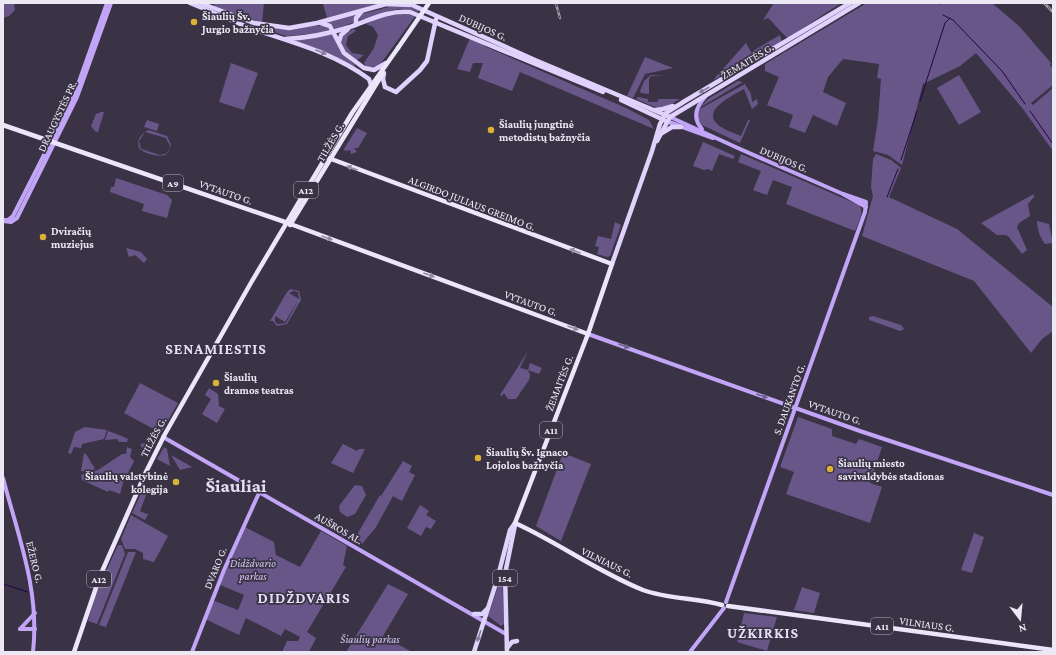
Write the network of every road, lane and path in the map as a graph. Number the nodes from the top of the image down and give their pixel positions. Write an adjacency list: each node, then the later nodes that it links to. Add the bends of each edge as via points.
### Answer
1 (107, 3): 35 (main road, DRAUGYSTĖS PR., via 81,80)
2 (111, 3): 35 (main road, DRAUGYSTĖS PR., via 84,81)
3 (190, 3): 16 (main road, DUBIJOS G., via 250,28)
4 (200, 3): 11 (main road, DUBIJOS G., via 241,19 270,26 298,27)
5 (429, 3): 18 (highway, TILŽĖS G. / A12, bridge)
6 (850, 3): 26 (main road, ŽEMAITĖS G., one-way to 26)
7 (859, 3): 25 (main road, ŽEMAITĖS G.)
8 (363, 10): 9 (main road, DUBIJOS G., via 406,4); 11 (main road, DUBIJOS G.); 12 (main road)
9 (437, 16): 10 (main road); 27 (main road, DUBIJOS G.)
10 (435, 21): 12 (main road, DUBIJOS G., via 413,12 397,11); 13 (main road, DUBIJOS G.); 15 (main road)
11 (317, 23): 14 (main road, via 328,24)
12 (354, 25): 14 (main road, DUBIJOS G.); 17 (main road, via 343,33)
13 (445, 25): 15 (main road, via 438,27); 27 (main road, DUBIJOS G.)
14 (334, 32): 16 (main road, DUBIJOS G.); 17 (main road, DUBIJOS G.)
15 (433, 34): 23 (main road, via 428,57 420,70 396,92)
16 (285, 39): 20 (main road, DUBIJOS G., one-way to 20)
17 (339, 44): 20 (main road, DUBIJOS G.)
18 (398, 48): 19 (highway, TILŽĖS G. / A12); 21 (highway, TILŽĖS G. / A12)
19 (386, 63): 20 (main road, DUBIJOS G., via 374,70); 22 (highway, TILŽĖS G. / A12)
20 (358, 67): 22 (main road, DUBIJOS G.)
21 (384, 71): 23 (main road); 24 (highway, TILŽĖS G. / A12)
22 (371, 85): 36 (highway, TILŽĖS G. / A12)
23 (385, 86): 24 (main road, via 379,86)
24 (370, 92): 36 (highway, TILŽĖS G. / A12)
25 (706, 96): 28 (main road, ŽEMAITĖS G.); 33 (main road, DUBIJOS G., via 698,105 696,114 697,123)
26 (684, 101): 27 (main road); 29 (main road, ŽEMAITĖS G.)
27 (650, 112): 29 (main road, DUBIJOS G.); 32 (main road)
28 (670, 117): 29 (main road, DUBIJOS G.); 33 (main road, DUBIJOS G.)
29 (664, 118): 31 (main road, DUBIJOS G.); 32 (main road, ŽEMAITĖS G.)
30 (3, 125): 35 (highway, VYTAUTO G. / A9)
31 (681, 127): 32 (main road); 34 (main road, DUBIJOS G.)
32 (659, 132): 42 (main road, ŽEMAITĖS G.)
33 (706, 132): 34 (main road, DUBIJOS G.)
34 (717, 139): 37 (main road, DUBIJOS G.)
35 (53, 142): 40 (main road, DRAUGYSTĖS PR., via 17,218 11,222); 41 (highway, VYTAUTO G. / A9)
36 (328, 158): 41 (highway, TILŽĖS G. / A12); 42 (highway, ALGIRDO JULIAUS GREIMO G., one-way to 36)
37 (843, 194): 38 (main road, DUBIJOS G.); 39 (main road, DUBIJOS G.)
38 (866, 202): 39 (main road, S. DAUKANTO G.)
39 (866, 207): 44 (main road, S. DAUKANTO G.)
40 (3, 221)
41 (289, 224): 43 (highway, VYTAUTO G., one-way to 43); 45 (highway, TILŽĖS G. / A12)
42 (612, 264): 43 (highway, ŽEMAITĖS G. / A11)
43 (588, 334): 44 (main road, VYTAUTO G., one-way to 44); 49 (highway, ŽEMAITĖS G. / A11)
44 (795, 408): 48 (main road, VYTAUTO G.); 50 (main road, S. DAUKANTO G.)
45 (163, 437): 47 (main road, AUŠROS AL.); 61 (highway, TILŽĖS G. / A12, via 100,576)
46 (3, 478): 52 (main road, EŽERO G., via 28,569)
47 (259, 492): 53 (main road, AUŠROS AL.); 62 (main road, DVARO G., via 233,547)
48 (1053, 494)
49 (515, 523): 50 (highway, VILNIAUS G. / A11, via 595,568 644,590); 51 (main road, ŽEMAITĖS G., via 508,537); 56 (main road, 154, via 505,574)
50 (725, 605): 59 (highway, VILNIAUS G. / A11); 64 (main road, S. DAUKANTO G.)
51 (489, 606): 53 (main road, via 482,614); 54 (main road, ŽEMAITĖS G.)
52 (35, 613): 55 (main road, EŽERO G.); 55 (main road, via 20,629)
53 (474, 614): 54 (main road, AUŠROS AL.)
54 (485, 621): 56 (main road, AUŠROS AL.); 63 (main road, ŽEMAITĖS G., one-way to 63)
55 (35, 629): 60 (main road, EŽERO G.)
56 (506, 634): 58 (main road, 154)
57 (517, 641): 58 (main road, via 512,642)
58 (507, 650)
59 (1053, 650)
60 (33, 652)
61 (74, 652)
62 (192, 652)
63 (474, 652)
64 (690, 652)

